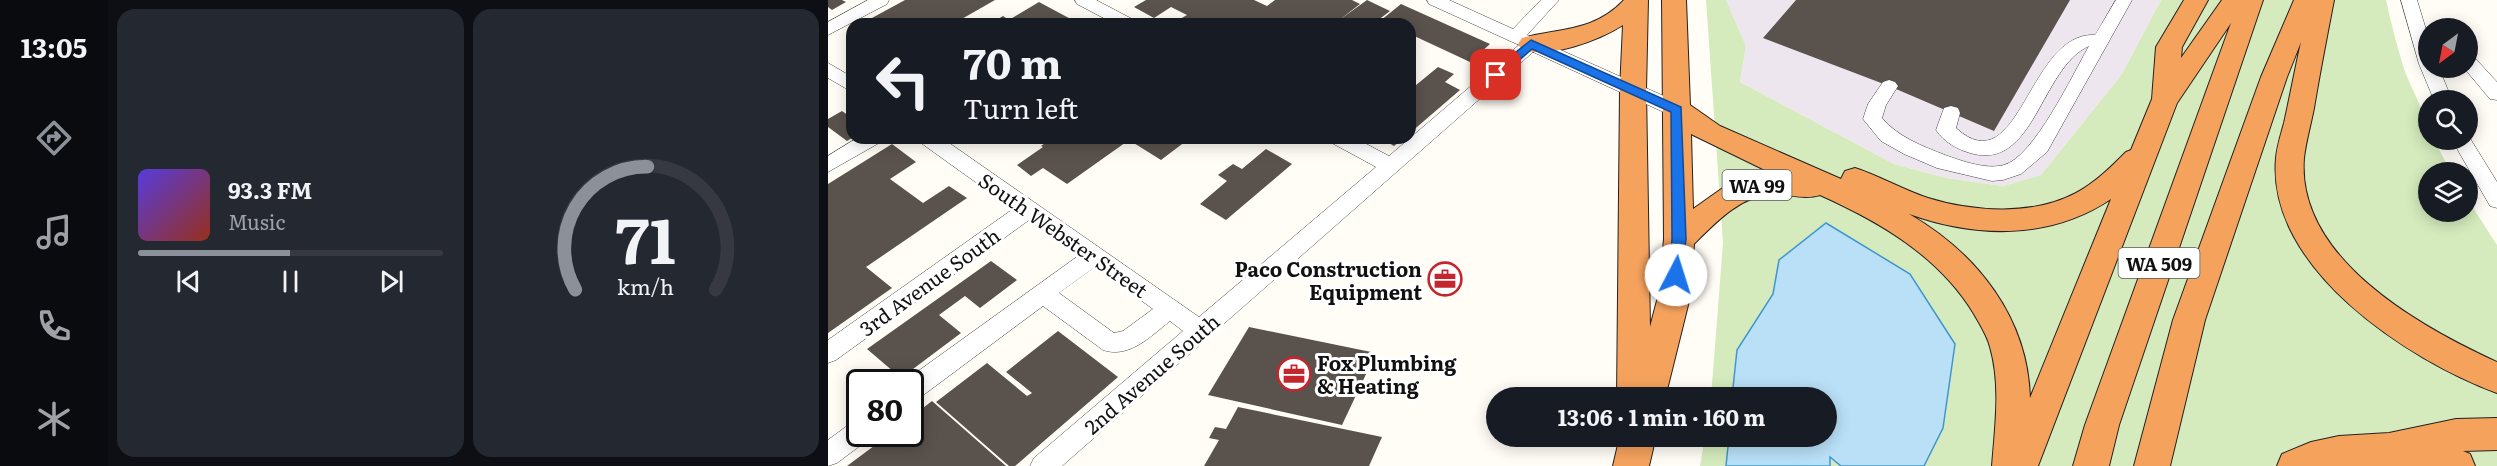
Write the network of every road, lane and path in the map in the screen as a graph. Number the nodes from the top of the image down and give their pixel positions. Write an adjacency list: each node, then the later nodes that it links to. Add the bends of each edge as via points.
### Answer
1 (881, 0): 14 (street)
2 (1083, 0): 15 (street)
3 (1434, 0): 20 (street)
4 (1551, 0): 20 (street, 2nd Avenue South)
5 (1674, 0): 29 (highway)
6 (2124, 0): 21 (street)
7 (2196, 0): 28 (highway, via 2169,47)
8 (2234, 0): 28 (highway)
9 (2251, 0): 60 (highway, WA 509)
10 (2306, 0): 61 (highway, WA 509, via 2274,77 2189,320)
11 (2322, 0): 49 (highway, via 2290,159 2289,178 2301,220 2325,259 2356,293 2427,344)
12 (1636, 2): 20 (highway, via 1603,28 1581,38); 26 (highway)
13 (2410, 2): 16 (street); 19 (street)
14 (848, 18)
15 (1117, 18)
16 (2426, 18)
17 (846, 19): 18 (street)
18 (828, 29)
19 (2418, 29)
20 (1523, 41): 26 (street); 31 (street, 2nd Avenue South)
21 (2101, 41): 25 (street, via 2040,147 2026,162 2005,173 1977,173 1938,161 1887,136 1872,119); 30 (street, via 2088,40 2062,55 2013,136 2002,145 1976,149 1956,141 1946,130)
22 (830, 64): 24 (street)
23 (2478, 72): 27 (street)
24 (846, 80)
25 (1889, 87)
26 (1633, 90): 29 (street); 51 (highway)
27 (2497, 94)
28 (2164, 101): 37 (highway)
29 (1677, 110): 37 (highway, via 1711,114 1926,209 1995,220 2052,215 2079,203 2105,188); 40 (highway, via 1712,134); 43 (highway)
30 (1951, 113)
31 (1416, 142)
32 (862, 144): 38 (street)
33 (937, 144): 42 (street, South Webster Street)
34 (1350, 144): 39 (street)
35 (1414, 144): 39 (street, 2nd Avenue South)
36 (2468, 150): 41 (street)
37 (2141, 154): 59 (highway)
38 (828, 165)
39 (1391, 166): 47 (street, 2nd Avenue South)
40 (1851, 198): 43 (highway, WA 99, via 1799,184 1757,185 1719,202); 58 (highway, via 1934,244 1962,271 1988,306 2007,348 2013,406)
41 (2497, 200)
42 (1030, 208): 44 (street, South Webster Street); 48 (street, 3rd Avenue South)
43 (1679, 239): 52 (highway, via 1675,293)
44 (1095, 255): 45 (street); 46 (street, South Webster Street)
45 (1043, 294): 46 (street, via 1111,343 1128,340); 50 (street)
46 (1170, 309): 47 (street, South Webster Street)
47 (1200, 330): 57 (street, 2nd Avenue South)
48 (828, 354)
49 (2497, 378)
50 (924, 381)
51 (1634, 387)
52 (1651, 387)
53 (2497, 434): 55 (highway, via 2456,435)
54 (846, 442): 56 (street)
55 (2389, 450): 62 (highway, via 2339,453); 63 (highway)
56 (828, 455)
57 (1043, 466)
58 (2010, 466)
59 (2020, 466)
60 (2091, 466)
61 (2152, 466)
62 (2295, 466)
63 (2457, 466)

